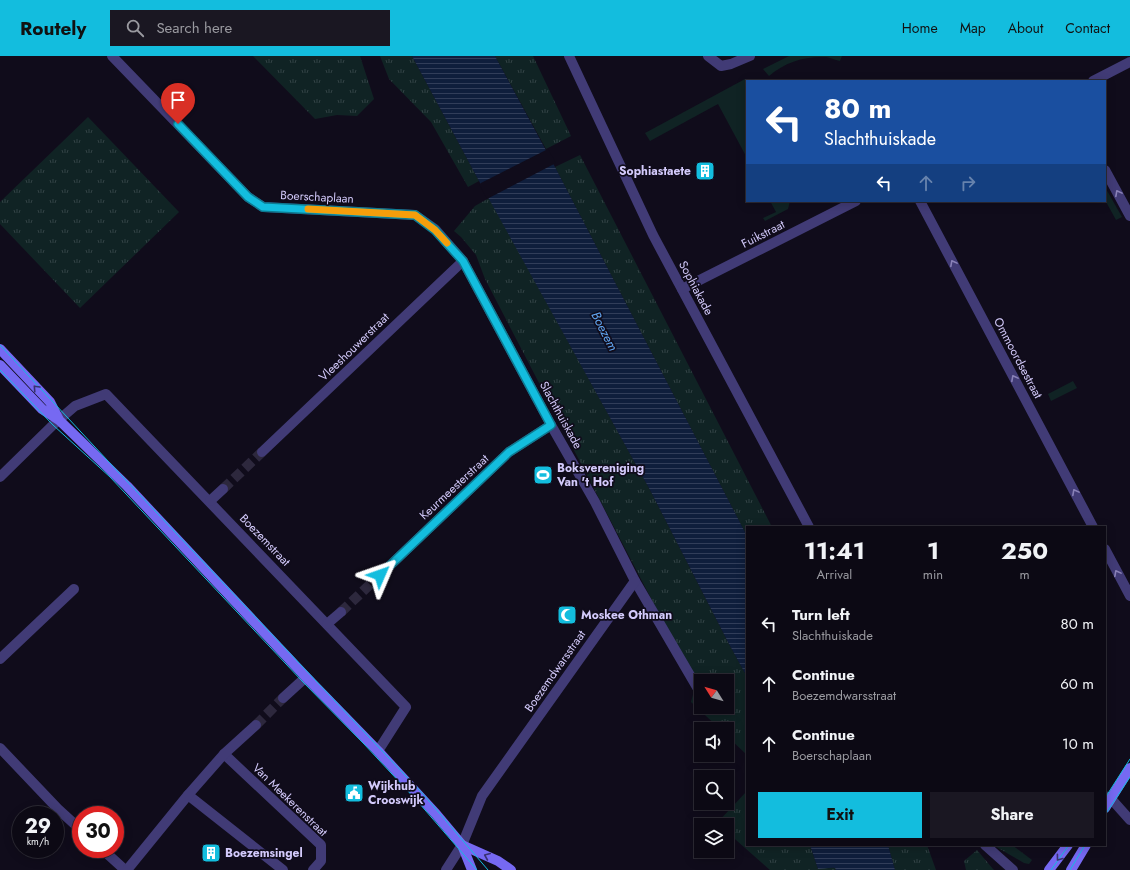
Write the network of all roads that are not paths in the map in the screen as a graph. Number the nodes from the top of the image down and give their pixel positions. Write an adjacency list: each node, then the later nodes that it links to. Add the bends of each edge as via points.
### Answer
1 (112, 56): 11 (street, Boerschaplaan, via 248,197 263,207 415,215 435,230)
2 (569, 56): 12 (street, Sophiakade, via 653,235)
3 (708, 56): 4 (street, via 721,66)
4 (750, 56)
5 (1130, 62): 6 (street)
6 (1094, 80)
7 (1106, 172): 10 (street, one-way to 7)
8 (854, 202): 12 (street, Fuikstraat)
9 (921, 202): 22 (street, Ommoordsestraat, one-way to 9)
10 (1130, 216)
11 (463, 261): 16 (street, Slachthuiskade); 17 (street, Vleeshouwerstraat)
12 (682, 289): 21 (street, Sophiakade)
13 (0, 349): 15 (main road, one-way to 13, via 50,402)
14 (0, 365): 15 (main road, via 42,409)
15 (59, 420): 18 (street); 20 (street, Boezemstraat, via 75,406 106,394); 31 (main road, via 127,486)
16 (551, 425): 24 (street, Keurmeesterstraat, via 509,452); 25 (street, Slachthuiskade, via 595,502)
17 (262, 452)
18 (0, 477)
19 (223, 489): 20 (street)
20 (210, 501): 29 (street, Boezemstraat)
21 (808, 526)
22 (1092, 526)
23 (1106, 551): 27 (street, one-way to 23)
24 (380, 575)
25 (635, 581): 32 (street); 43 (street, Boezemdwarsstraat, via 482,796)
26 (74, 589): 30 (street)
27 (1130, 596)
28 (341, 612): 29 (street)
29 (327, 624): 36 (street, Boezemstraat, via 406,707)
30 (0, 659)
31 (306, 677): 33 (street); 36 (main road)
32 (694, 682)
33 (283, 698)
34 (256, 725): 37 (street)
35 (0, 748): 42 (street)
36 (378, 750): 43 (main road)
37 (224, 754): 39 (street); 50 (street, Van Meekerenstraat, via 321,845 321,861)
38 (1130, 768): 40 (main road)
39 (188, 795): 48 (street); 49 (street)
40 (1106, 802): 41 (street)
41 (1130, 820)
42 (72, 822)
43 (462, 845): 51 (street); 52 (main road); 53 (main road, one-way to 43, via 498,861)
44 (986, 846): 54 (street)
45 (1067, 846): 55 (main road, one-way to 55)
46 (1085, 846): 56 (main road)
47 (112, 858): 48 (street)
48 (126, 870)
49 (283, 870)
50 (313, 870)
51 (446, 870)
52 (472, 870)
53 (511, 870)
54 (1013, 870)
55 (1049, 870)
56 (1071, 870)

